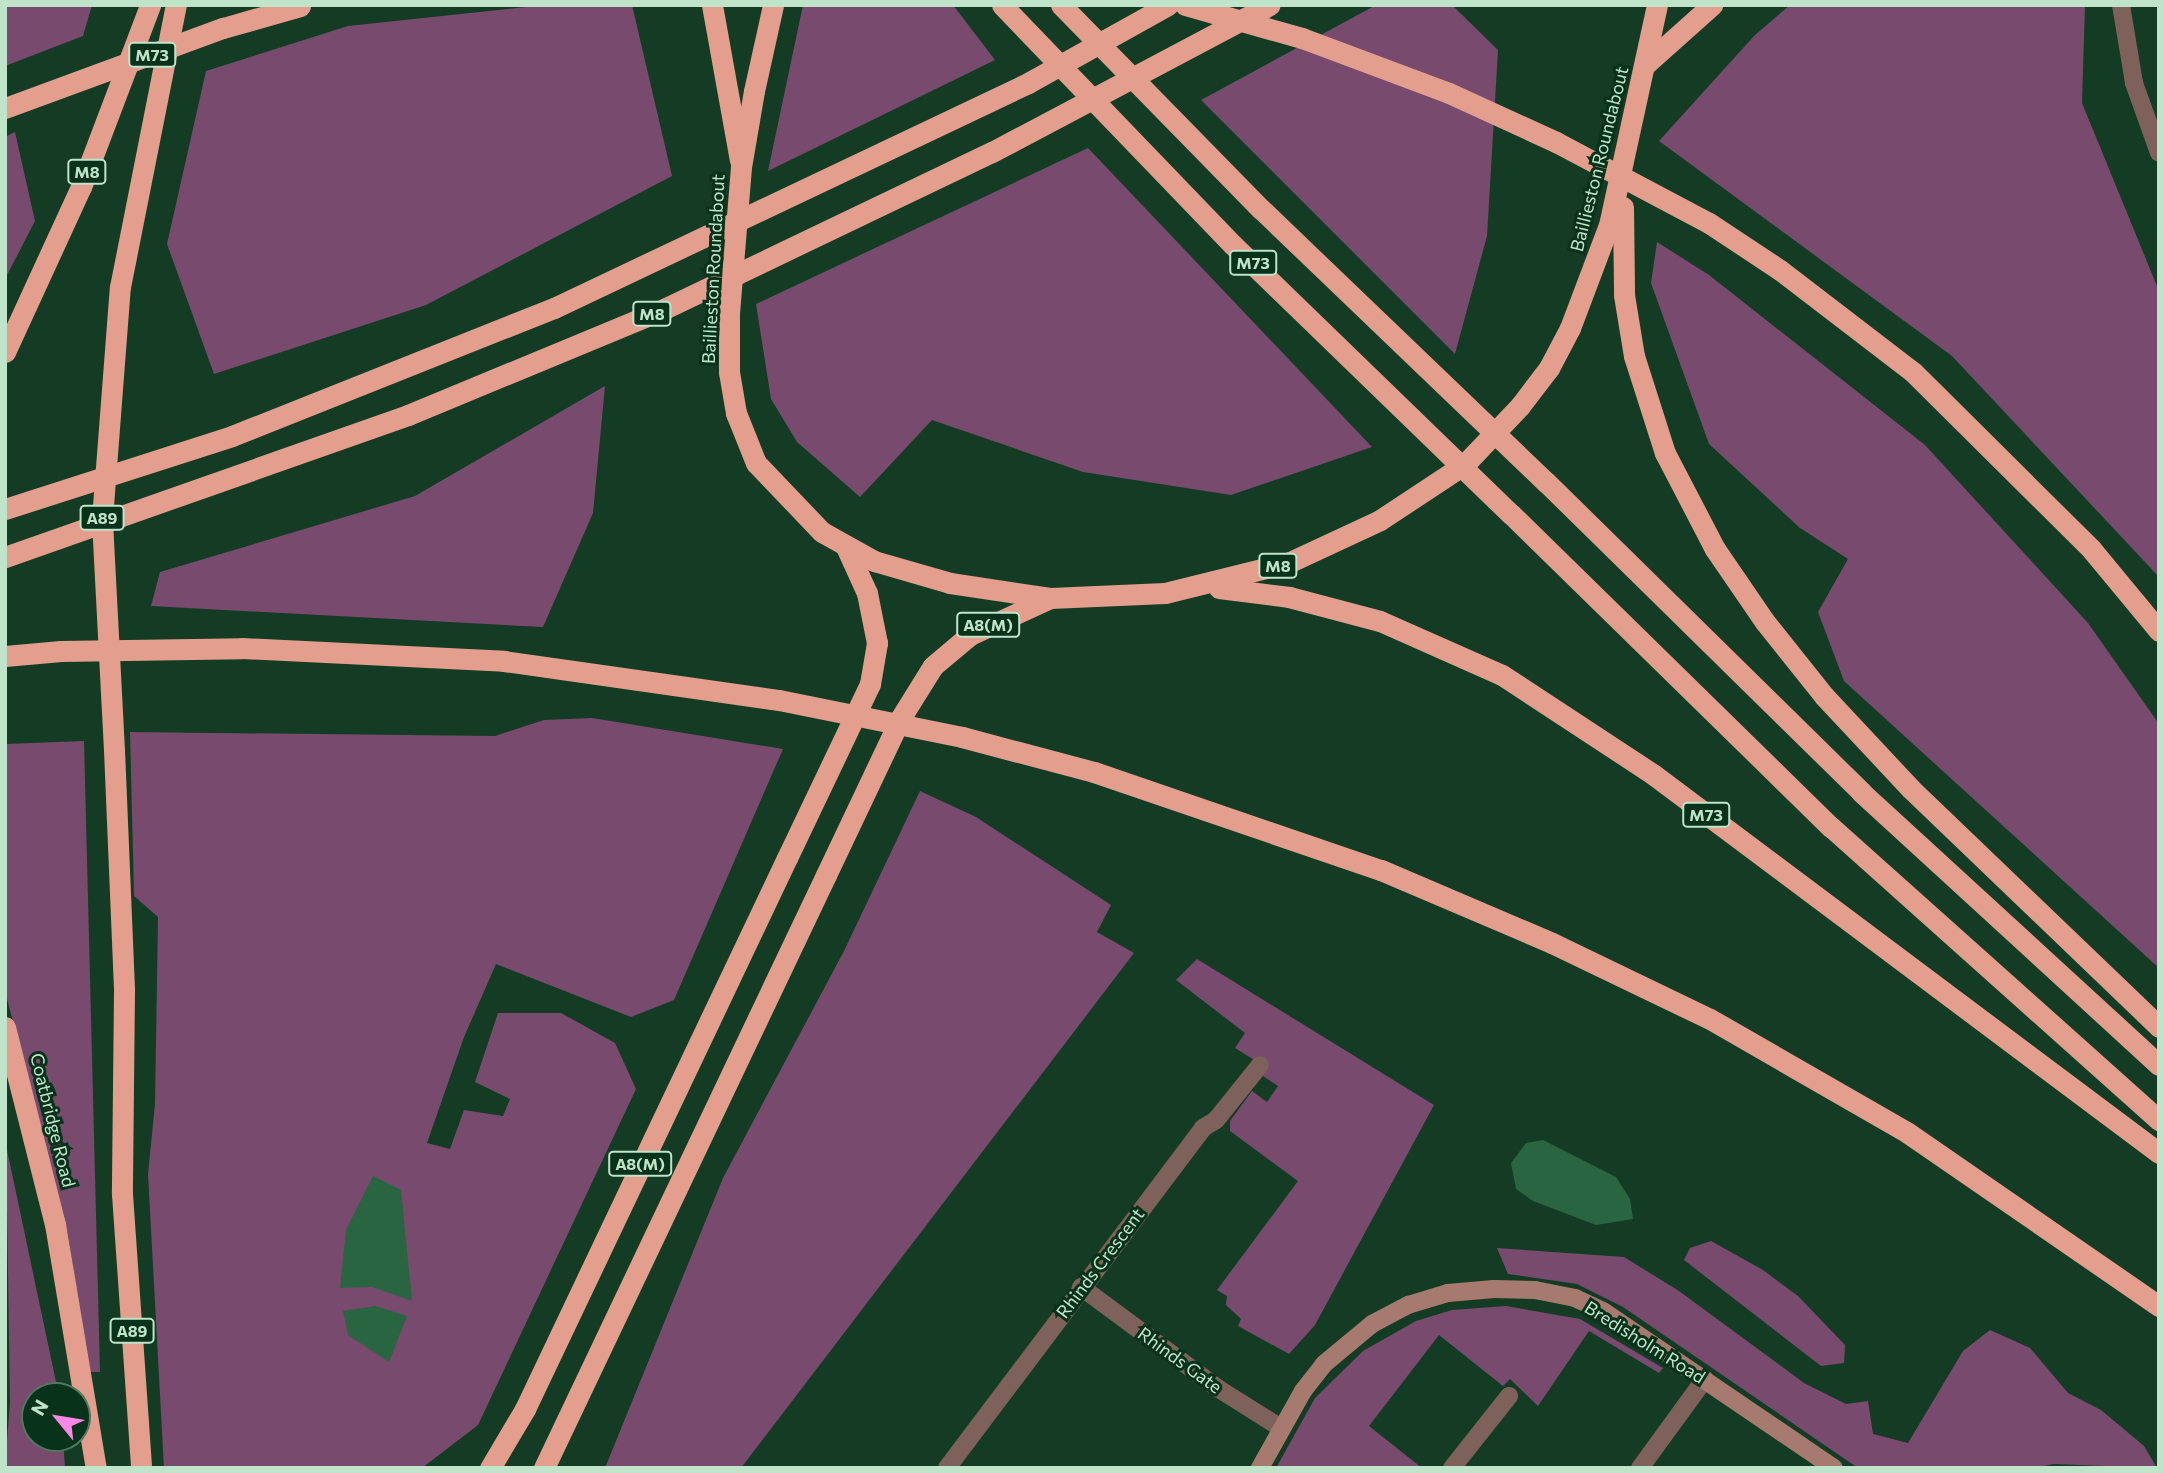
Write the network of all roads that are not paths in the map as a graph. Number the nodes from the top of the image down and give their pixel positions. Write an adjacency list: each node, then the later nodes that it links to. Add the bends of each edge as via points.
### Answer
1 (150, 5): 19 (highway, M8, via 81,187)
2 (176, 5): 40 (highway, A89, bridge, via 120,287 102,519 124,991 122,1194)
3 (712, 5): 18 (highway)
4 (773, 5): 18 (highway, Baillieston Roundabout / M8, bridge)
5 (1002, 5): 31 (highway, M73, bridge, via 1233,244 1851,845)
6 (1061, 5): 30 (highway, M73, bridge, via 1261,209 1861,792)
7 (1168, 5): 20 (highway, via 1028,83 554,308 232,436)
8 (1185, 5): 25 (highway, bridge, via 1302,38 1449,93 1568,148 1709,223 1780,270 1913,372 2092,550)
9 (1270, 5): 22 (highway, M8, via 934,181 630,323 278,464)
10 (1657, 5): 14 (highway, Baillieston Roundabout / M8)
11 (1712, 5): 14 (highway)
12 (2121, 5): 17 (street, via 2134,83)
13 (301, 6): 15 (highway, M73, bridge, via 223,28)
14 (1646, 64): 16 (highway, Baillieston Roundabout / M8)
15 (5, 108)
16 (1628, 146): 23 (highway, Baillieston Roundabout / M8, via 1609,225 1570,328 1549,368 1496,435 1430,490 1340,541 1250,575); 28 (highway, via 1621,242 1634,356 1665,453 1715,549 1765,622 1850,724 1911,789)
17 (2159, 153)
18 (741, 167): 21 (highway, Baillieston Roundabout / M8, bridge, via 729,372 745,441 773,484 822,532)
19 (10, 343)
20 (5, 509)
21 (846, 547): 24 (highway, Baillieston Roundabout / M8, via 909,573 988,591); 41 (highway, A8(M), bridge, via 867,593 877,643 870,684 525,1409)
22 (5, 558)
23 (1199, 586): 24 (highway, Baillieston Roundabout / M8, via 1126,597); 32 (highway, M73, via 1289,597 1380,621 1502,674 1654,775)
24 (1050, 598): 42 (highway, A8(M), bridge, via 970,635 933,666 901,719)
25 (2159, 631)
26 (5, 656): 34 (highway, via 242,648 504,661 779,700 962,737 1118,779 1381,870 1552,943 1710,1019 1908,1133)
27 (5, 1027): 39 (highway, Coatbridge Road, via 55,1224)
28 (2159, 1027)
29 (1260, 1065): 33 (street, Rhinds Crescent, via 1216,1120 1203,1128)
30 (2159, 1065)
31 (2159, 1120)
32 (2159, 1153)
33 (1081, 1287): 37 (street, Rhinds Gate, via 1219,1389); 38 (street, Rhinds Crescent)
34 (2159, 1306)
35 (1705, 1379): 37 (street, Bredisholm Road, via 1603,1311 1575,1298 1535,1290 1448,1293 1408,1305 1349,1342 1324,1364); 45 (street); 46 (street, Bredisholm Road)
36 (1509, 1396): 44 (street)
37 (1281, 1428): 43 (street, Bredisholm Road)
38 (951, 1466)
39 (96, 1468)
40 (141, 1468)
41 (490, 1468)
42 (544, 1468)
43 (1260, 1468)
44 (1452, 1468)
45 (1640, 1468)
46 (1833, 1468)

